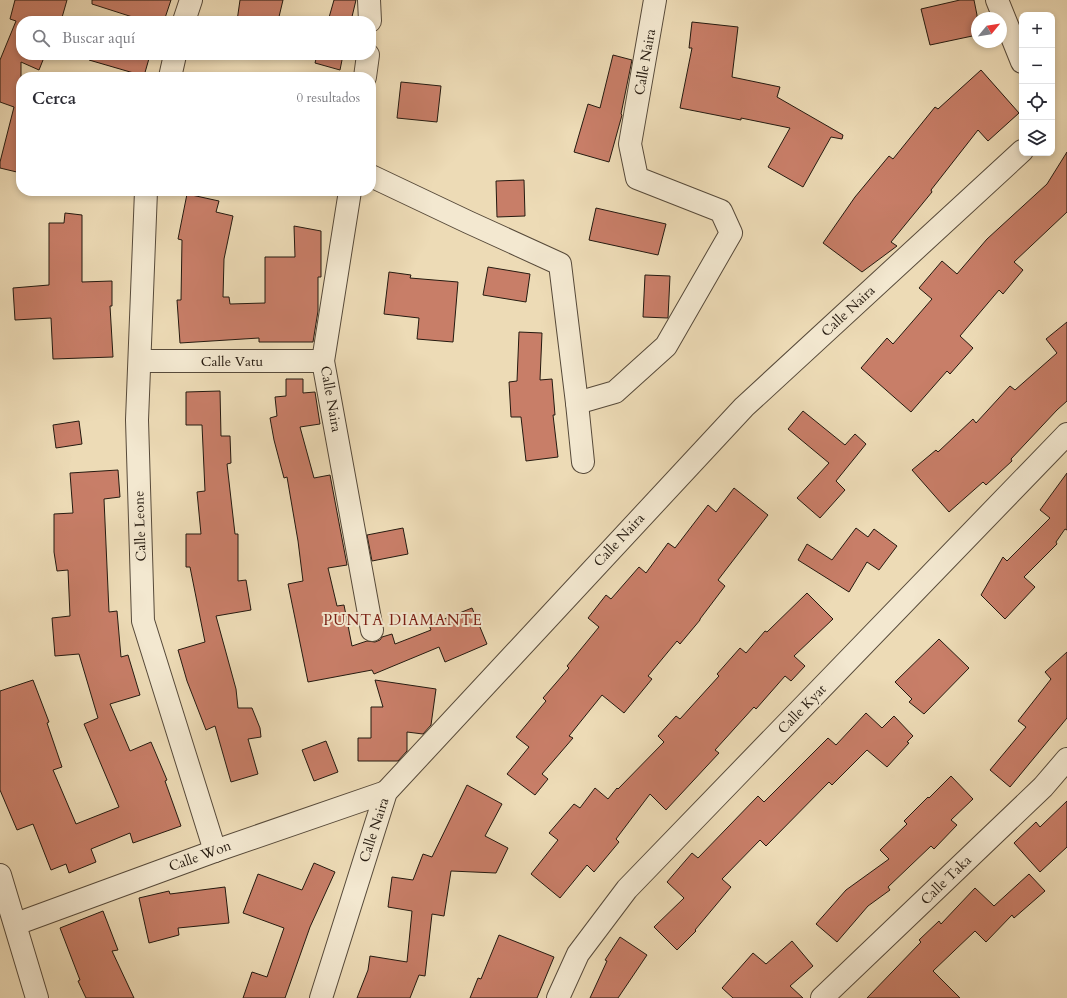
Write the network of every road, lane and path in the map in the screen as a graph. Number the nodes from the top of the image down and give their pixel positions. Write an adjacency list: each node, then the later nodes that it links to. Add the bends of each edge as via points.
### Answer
1 (191, 0): 5 (street)
2 (369, 0): 6 (street)
3 (656, 0): 18 (street, Calle Naira, via 630,144 637,178 721,212 731,233 666,346 616,392)
4 (997, 0): 7 (street)
5 (186, 16)
6 (370, 16)
7 (1019, 55)
8 (174, 60): 10 (street)
9 (367, 60): 11 (street)
10 (171, 72)
11 (366, 72)
12 (1019, 154): 23 (street, Calle Naira, via 744,407)
13 (376, 178): 18 (street, via 560,264)
14 (146, 196): 17 (street, Calle Leone)
15 (349, 196): 16 (street, Calle Naira)
16 (323, 361): 17 (street, Calle Vatu); 21 (street, Calle Naira)
17 (140, 362): 24 (street, Calle Leone, via 137,420 142,621)
18 (577, 404): 20 (street)
19 (1067, 434): 29 (street, Calle Kyat, via 627,890 578,954)
20 (583, 462)
21 (372, 630)
22 (1067, 759): 30 (street, Calle Taka, via 1043,787)
23 (386, 792): 24 (street, Calle Won); 28 (street, Calle Naira)
24 (214, 851): 26 (street, Calle Won)
25 (0, 875): 26 (street)
26 (16, 924): 27 (street)
27 (38, 998)
28 (322, 998)
29 (558, 998)
30 (822, 998)

